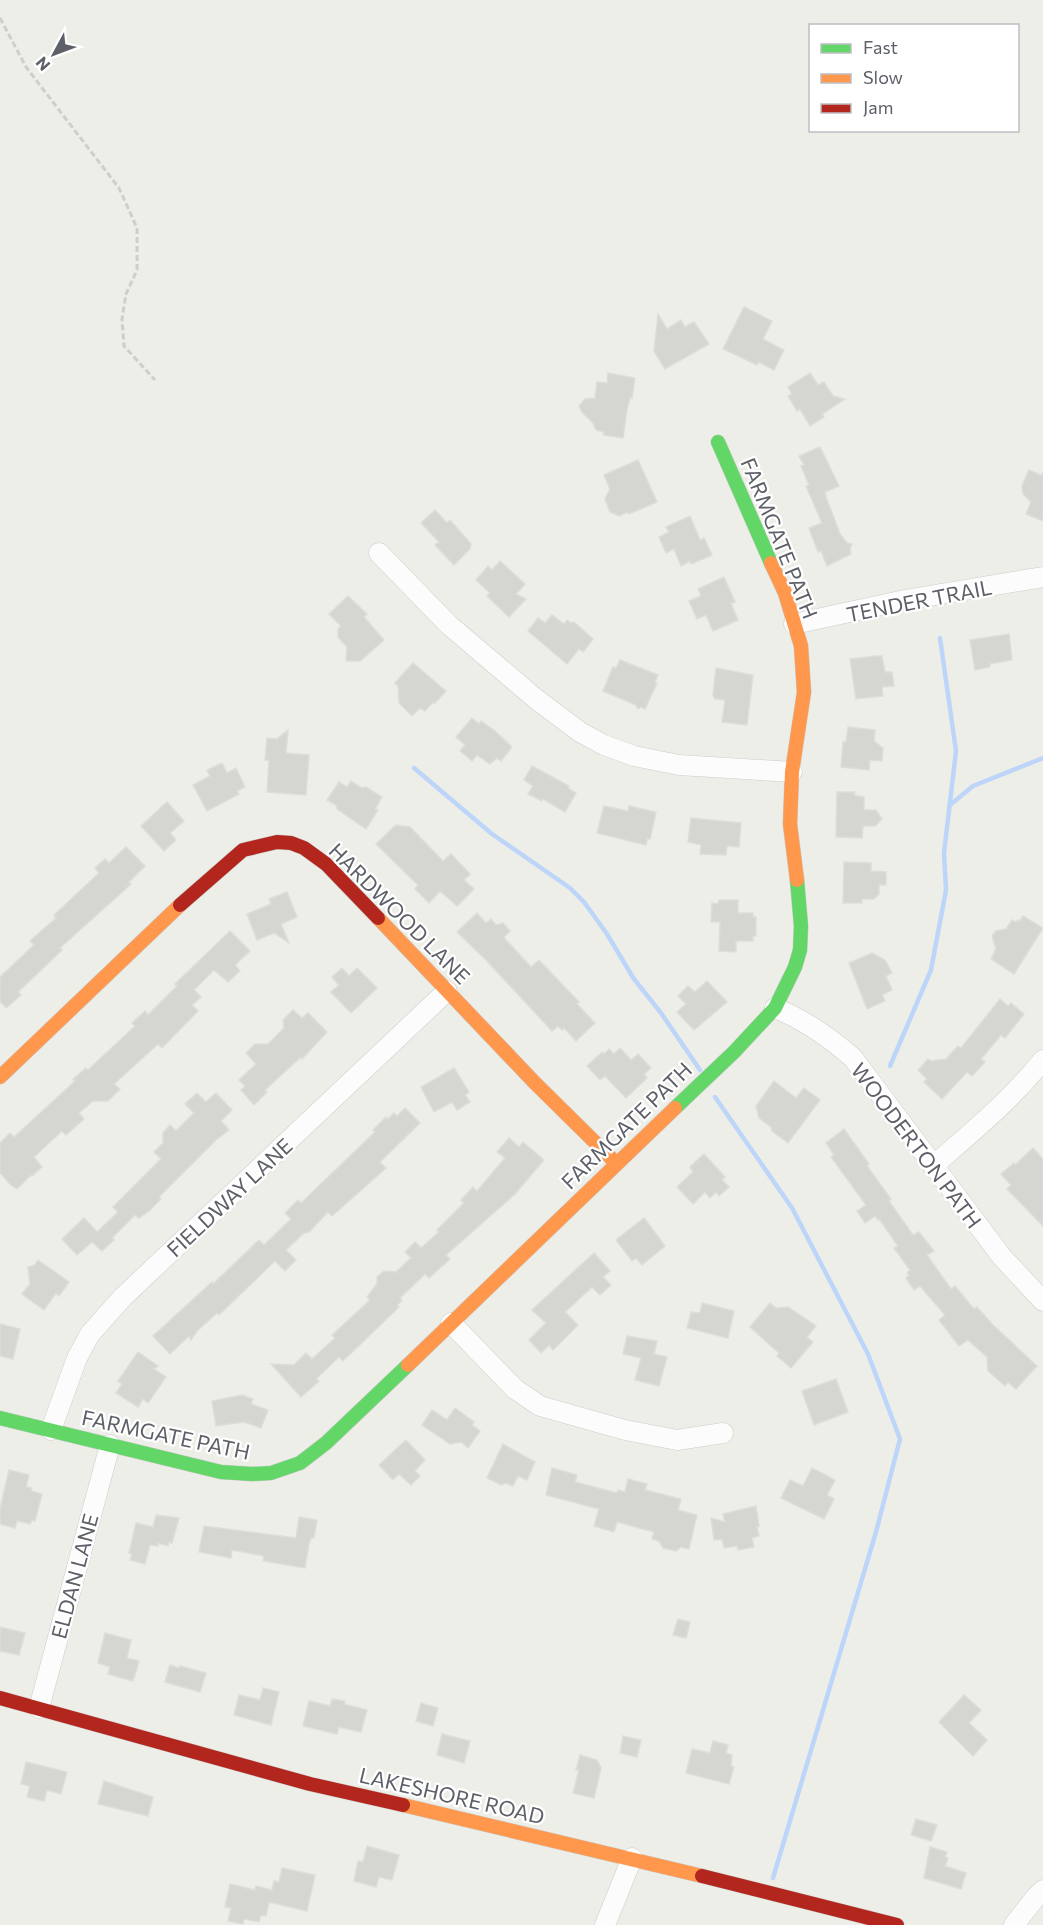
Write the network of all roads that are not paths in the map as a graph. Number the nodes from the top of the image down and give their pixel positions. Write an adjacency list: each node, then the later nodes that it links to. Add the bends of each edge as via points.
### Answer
1 (718, 442): 4 (street, FARMGATE PATH)
2 (379, 553): 5 (street, via 458,633 536,699 604,745 679,765)
3 (1043, 578): 4 (street, TENDER TRAIL, via 905,600)
4 (795, 624): 5 (street, FARMGATE PATH, via 801,646 804,692)
5 (792, 772): 7 (street, FARMGATE PATH, via 790,824 799,892 800,950)
6 (447, 991): 9 (street, HARDWOOD LANE, via 326,864 304,848 277,842 243,850); 10 (street, HARDWOOD LANE); 15 (street, FIELDWAY LANE, via 123,1297 90,1334 77,1358)
7 (775, 1008): 10 (street, FARMGATE PATH); 11 (street, WOODERTON PATH, via 796,1016 853,1058)
8 (1043, 1060): 11 (street, via 1023,1086)
9 (0, 1077)
10 (616, 1163): 13 (street, FARMGATE PATH)
11 (933, 1166): 12 (street, WOODERTON PATH, via 1002,1257)
12 (1043, 1301)
13 (451, 1323): 16 (street, via 516,1389 540,1406 677,1440); 17 (street, FARMGATE PATH, via 326,1443 286,1469 257,1476 221,1472)
14 (0, 1418): 15 (street, FARMGATE PATH)
15 (51, 1430): 17 (street, FARMGATE PATH)
16 (723, 1432)
17 (110, 1444): 19 (street, ELDAN LANE)
18 (0, 1698): 19 (street, LAKESHORE ROAD)
19 (39, 1708): 20 (street, LAKESHORE ROAD, via 310,1784)
20 (632, 1858): 22 (street); 23 (street, LAKESHORE ROAD)
21 (1043, 1890): 24 (street)
22 (605, 1925)
23 (897, 1925)
24 (1014, 1925)

